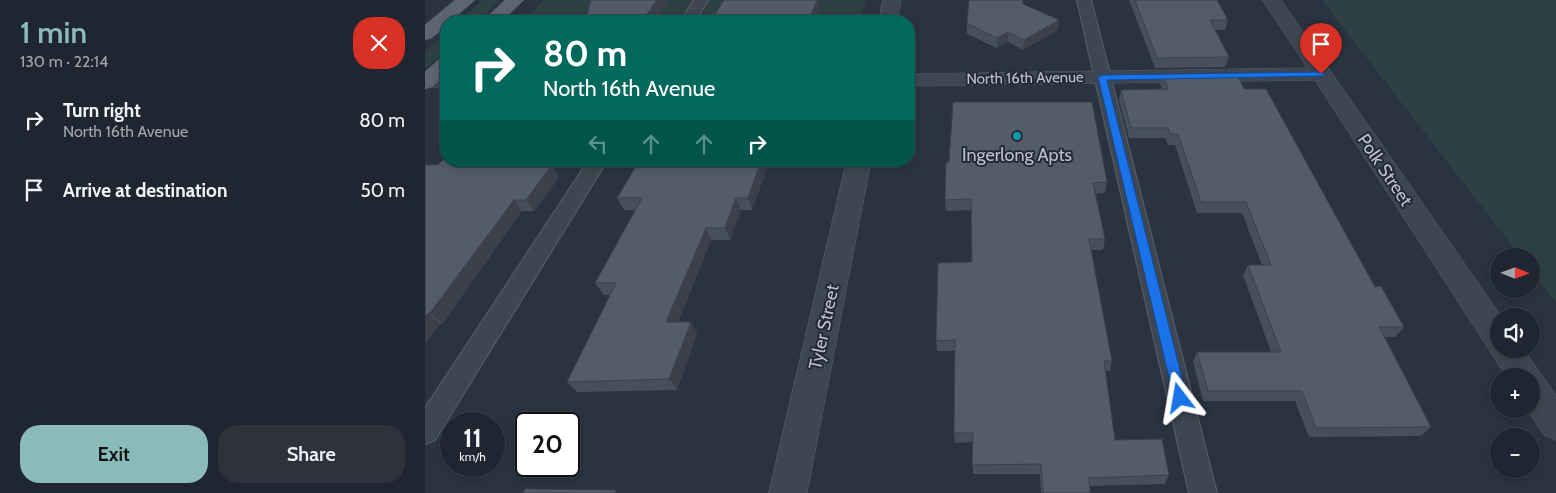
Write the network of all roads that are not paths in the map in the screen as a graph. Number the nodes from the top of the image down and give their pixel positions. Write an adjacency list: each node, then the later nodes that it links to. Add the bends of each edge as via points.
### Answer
1 (466, 0): 7 (main road)
2 (515, 0): 8 (main road)
3 (701, 0): 9 (lane)
4 (892, 0): 10 (street)
5 (1084, 0): 15 (lane)
6 (1272, 0): 14 (street, Polk Street)
7 (448, 15)
8 (499, 15)
9 (692, 15)
10 (888, 15)
11 (440, 22): 12 (main road)
12 (425, 34)
13 (440, 71): 17 (main road)
14 (1321, 74): 15 (street, North 16th Avenue); 20 (street, Polk Street)
15 (1103, 77): 16 (street, North 16th Avenue); 25 (lane)
16 (915, 80)
17 (432, 82)
18 (594, 167): 23 (lane)
19 (858, 167): 24 (street, Tyler Street)
20 (1490, 326)
21 (1540, 400): 22 (street)
22 (1556, 424)
23 (425, 431)
24 (788, 493)
25 (1203, 493)

